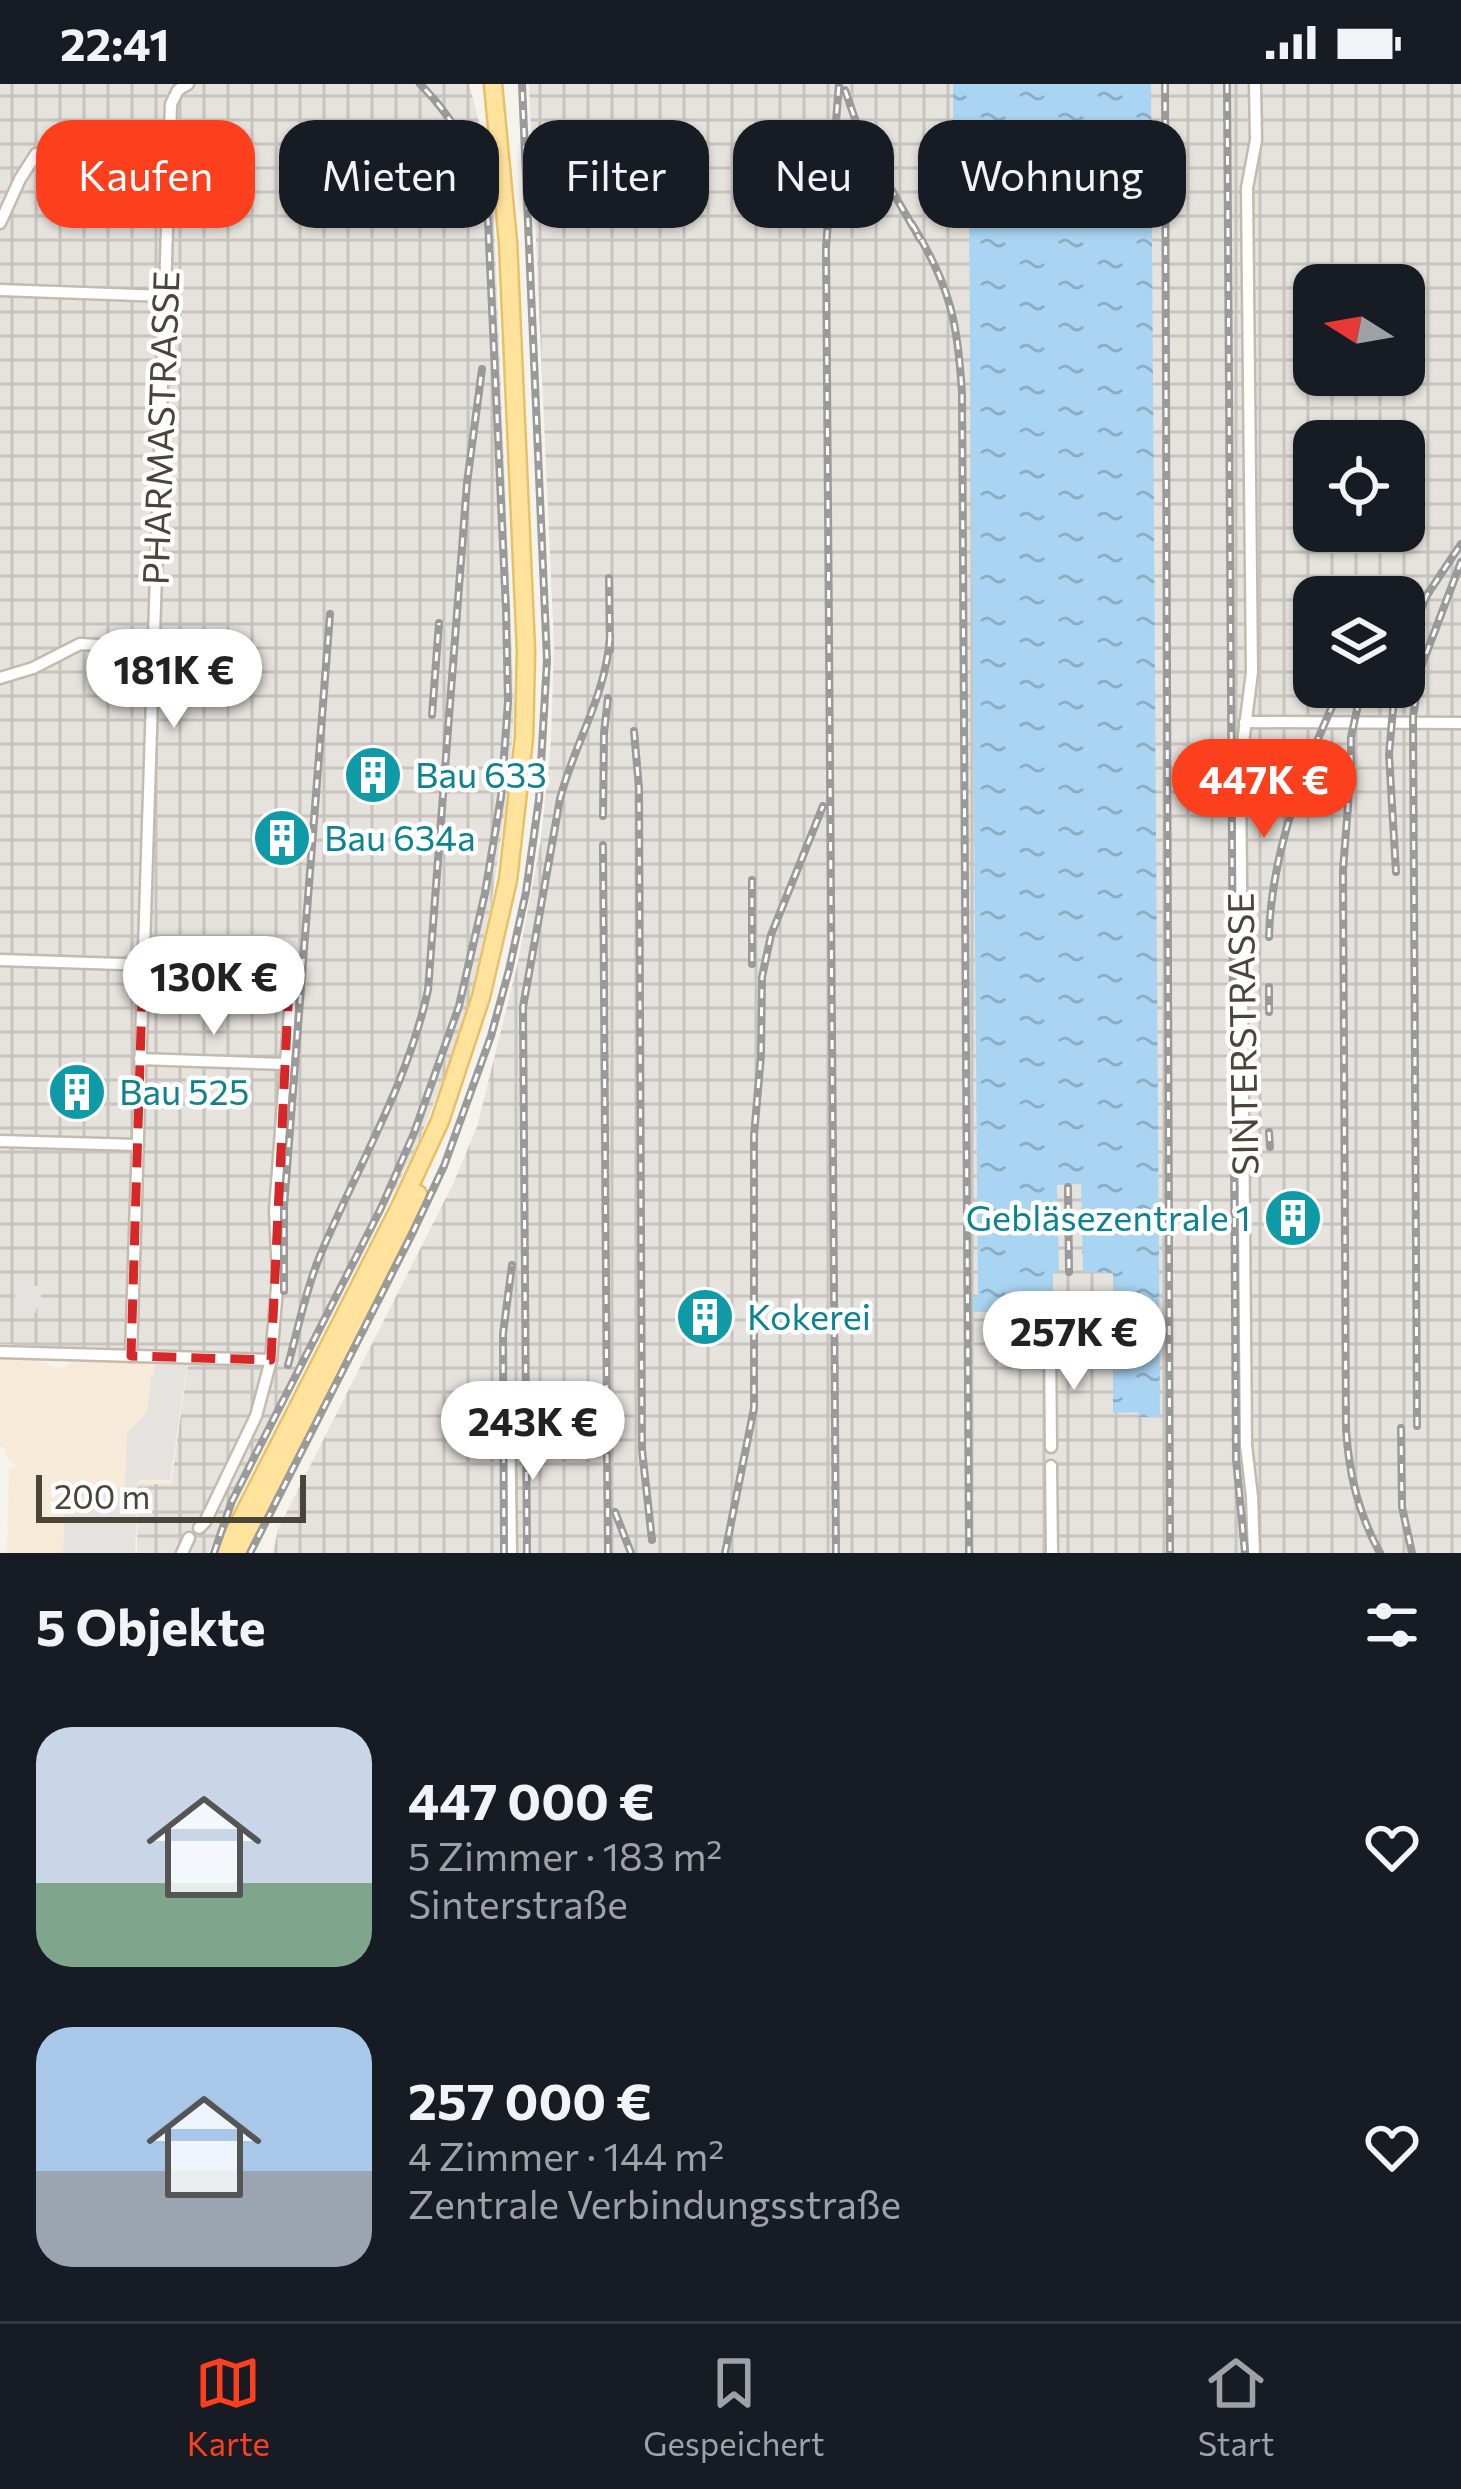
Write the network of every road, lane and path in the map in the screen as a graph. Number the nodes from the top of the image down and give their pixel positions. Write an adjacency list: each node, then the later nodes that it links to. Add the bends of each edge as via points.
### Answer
1 (188, 84): 8 (street, PHARMASTRASSE, via 171,104)
2 (494, 84): 23 (main road, via 525,610 514,841 482,997 440,1121)
3 (504, 84): 23 (main road, via 536,650 518,882 491,1000 449,1125)
4 (1255, 84): 11 (street, SINTERSTRASSE, via 1247,188 1252,672)
5 (36, 154): 6 (street)
6 (0, 223)
7 (0, 290): 8 (street)
8 (165, 296): 9 (street, PHARMASTRASSE)
9 (153, 648): 10 (street, via 80,644); 14 (street, PHARMASTRASSE)
10 (0, 678)
11 (1245, 722): 12 (street); 32 (street, SINTERSTRASSE, via 1246,1424)
12 (1461, 723)
13 (0, 961): 14 (street)
14 (143, 965): 15 (street, PHARMASTRASSE); 16 (street, via 280,970 290,995)
15 (140, 1059): 16 (street); 18 (street, PHARMASTRASSE)
16 (286, 1064): 22 (street)
17 (0, 1141): 18 (street)
18 (138, 1145): 21 (street, PHARMASTRASSE)
19 (1050, 1340): 25 (street)
20 (0, 1352): 21 (street)
21 (131, 1356): 22 (street)
22 (271, 1360): 27 (street, via 256,1416)
23 (305, 1409): 28 (main road); 29 (main road)
24 (509, 1413): 30 (street)
25 (1051, 1447)
26 (1051, 1466): 31 (street)
27 (182, 1553)
28 (224, 1553)
29 (238, 1553)
30 (511, 1553)
31 (1052, 1553)
32 (1254, 1553)

